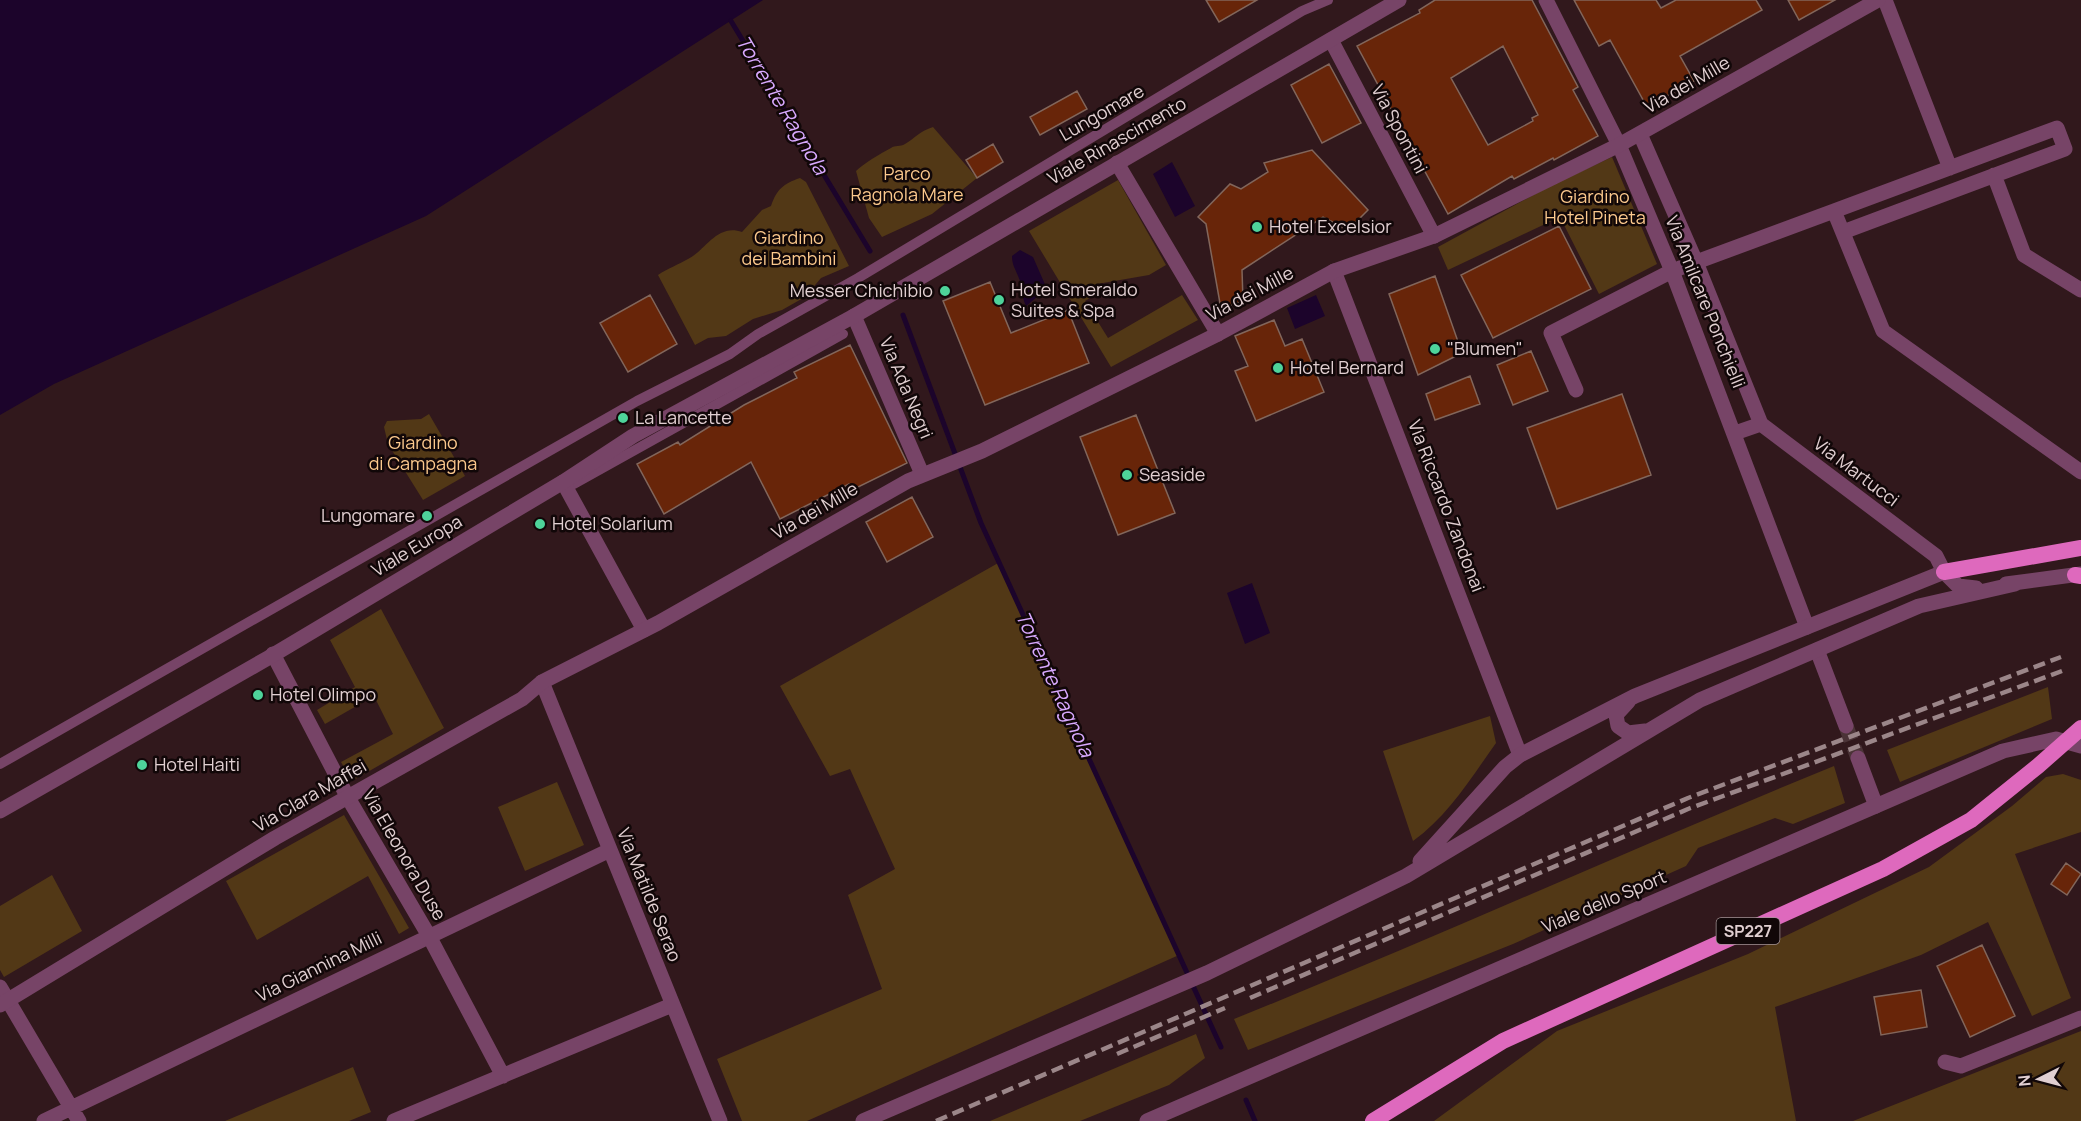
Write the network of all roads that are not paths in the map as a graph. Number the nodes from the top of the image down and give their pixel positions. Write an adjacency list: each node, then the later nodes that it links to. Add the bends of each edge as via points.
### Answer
1 (1328, 0): 45 (street, Lungomare, via 1293,17 730,354 637,401)
2 (1399, 0): 6 (street, Viale Rinascimento)
3 (1546, 0): 8 (street, Via Amilcare Ponchielli)
4 (1878, 0): 7 (street, Via dei Mille)
5 (1885, 0): 10 (street)
6 (1331, 40): 9 (street, Viale Rinascimento); 14 (street, Via Spontini)
7 (1641, 134): 8 (street, Via dei Mille); 15 (street, Via Amilcare Ponchielli)
8 (1619, 145): 14 (street, Via dei Mille); 17 (street, Via Amilcare Ponchielli)
9 (1117, 164): 19 (street, Viale Rinascimento); 21 (street)
10 (1950, 168): 11 (street, via 2057,128 2065,149); 12 (street)
11 (1994, 175): 13 (street); 18 (street, via 2024,255)
12 (1834, 211): 13 (street); 15 (street)
13 (1843, 232): 26 (street, via 1883,332)
14 (1434, 236): 16 (street, Via dei Mille)
15 (1696, 262): 17 (street); 23 (street, Via Amilcare Ponchielli)
16 (1334, 271): 21 (street, Via dei Mille); 43 (street, Via Riccardo Zandonai)
17 (1672, 271): 22 (street, via 1551,333); 24 (street, Via Amilcare Ponchielli)
18 (2081, 290)
19 (854, 316): 25 (street, Via Ada Negri); 27 (street, Viale Europa, via 633,436)
20 (843, 334): 27 (street, Viale Europa)
21 (1218, 334): 25 (street, Via dei Mille, via 982,451)
22 (1576, 390)
23 (1761, 424): 24 (street); 29 (street, Via Martucci, via 1936,556)
24 (1735, 433): 33 (street, Via Amilcare Ponchielli)
25 (929, 471): 34 (street, Via dei Mille)
26 (2081, 472)
27 (568, 483): 34 (street); 36 (street, Viale Europa)
28 (2081, 548): 29 (highway)
29 (1944, 572): 31 (street, via 1951,582 1970,588); 32 (street, via 1940,589); 33 (street)
30 (2079, 575): 31 (street)
31 (2015, 584): 32 (street)
32 (1919, 606): 35 (street)
33 (1807, 627): 38 (street)
34 (644, 630): 37 (street, Via Clara Maffei)
35 (1817, 650): 39 (street); 41 (street, via 1700,700)
36 (273, 654): 46 (street, Via Eleonora Duse); 48 (street, Viale Europa)
37 (542, 682): 46 (street, Via Clara Maffei, via 522,699); 49 (street, Via Matilde Serao)
38 (1635, 696): 41 (street, via 1618,711 1616,723 1628,734); 43 (street)
39 (1846, 726)
40 (2081, 728): 57 (highway, SP227, via 1971,820 1883,868 1503,1041)
41 (1648, 731): 50 (street)
42 (2081, 746): 47 (street, Viale dello Sport, via 2056,739 2022,746)
43 (1520, 755): 50 (street)
44 (1858, 758): 47 (street)
45 (0, 764)
46 (347, 796): 51 (street, Via Eleonora Duse); 52 (street, Via Clara Maffei)
47 (1876, 806): 63 (street, Viale dello Sport)
48 (0, 811)
49 (610, 850): 51 (street, Via Giannina Milli); 53 (street, Via Matilde Serao)
50 (1406, 876): 62 (street, via 1207,973)
51 (429, 936): 56 (street, Via Eleonora Duse); 58 (street, Via Giannina Milli)
52 (3, 997): 58 (street)
53 (672, 1005): 56 (street); 61 (street, Via Matilde Serao)
54 (2081, 1018): 55 (street, via 1960,1066)
55 (1945, 1062)
56 (503, 1076): 60 (street)
57 (1398, 1108): 64 (highway); 65 (highway, SP227)
58 (76, 1114): 59 (street, Via Giannina Milli)
59 (44, 1121)
60 (394, 1121)
61 (720, 1121)
62 (863, 1121)
63 (1147, 1121)
64 (1373, 1121)
65 (1385, 1121)

